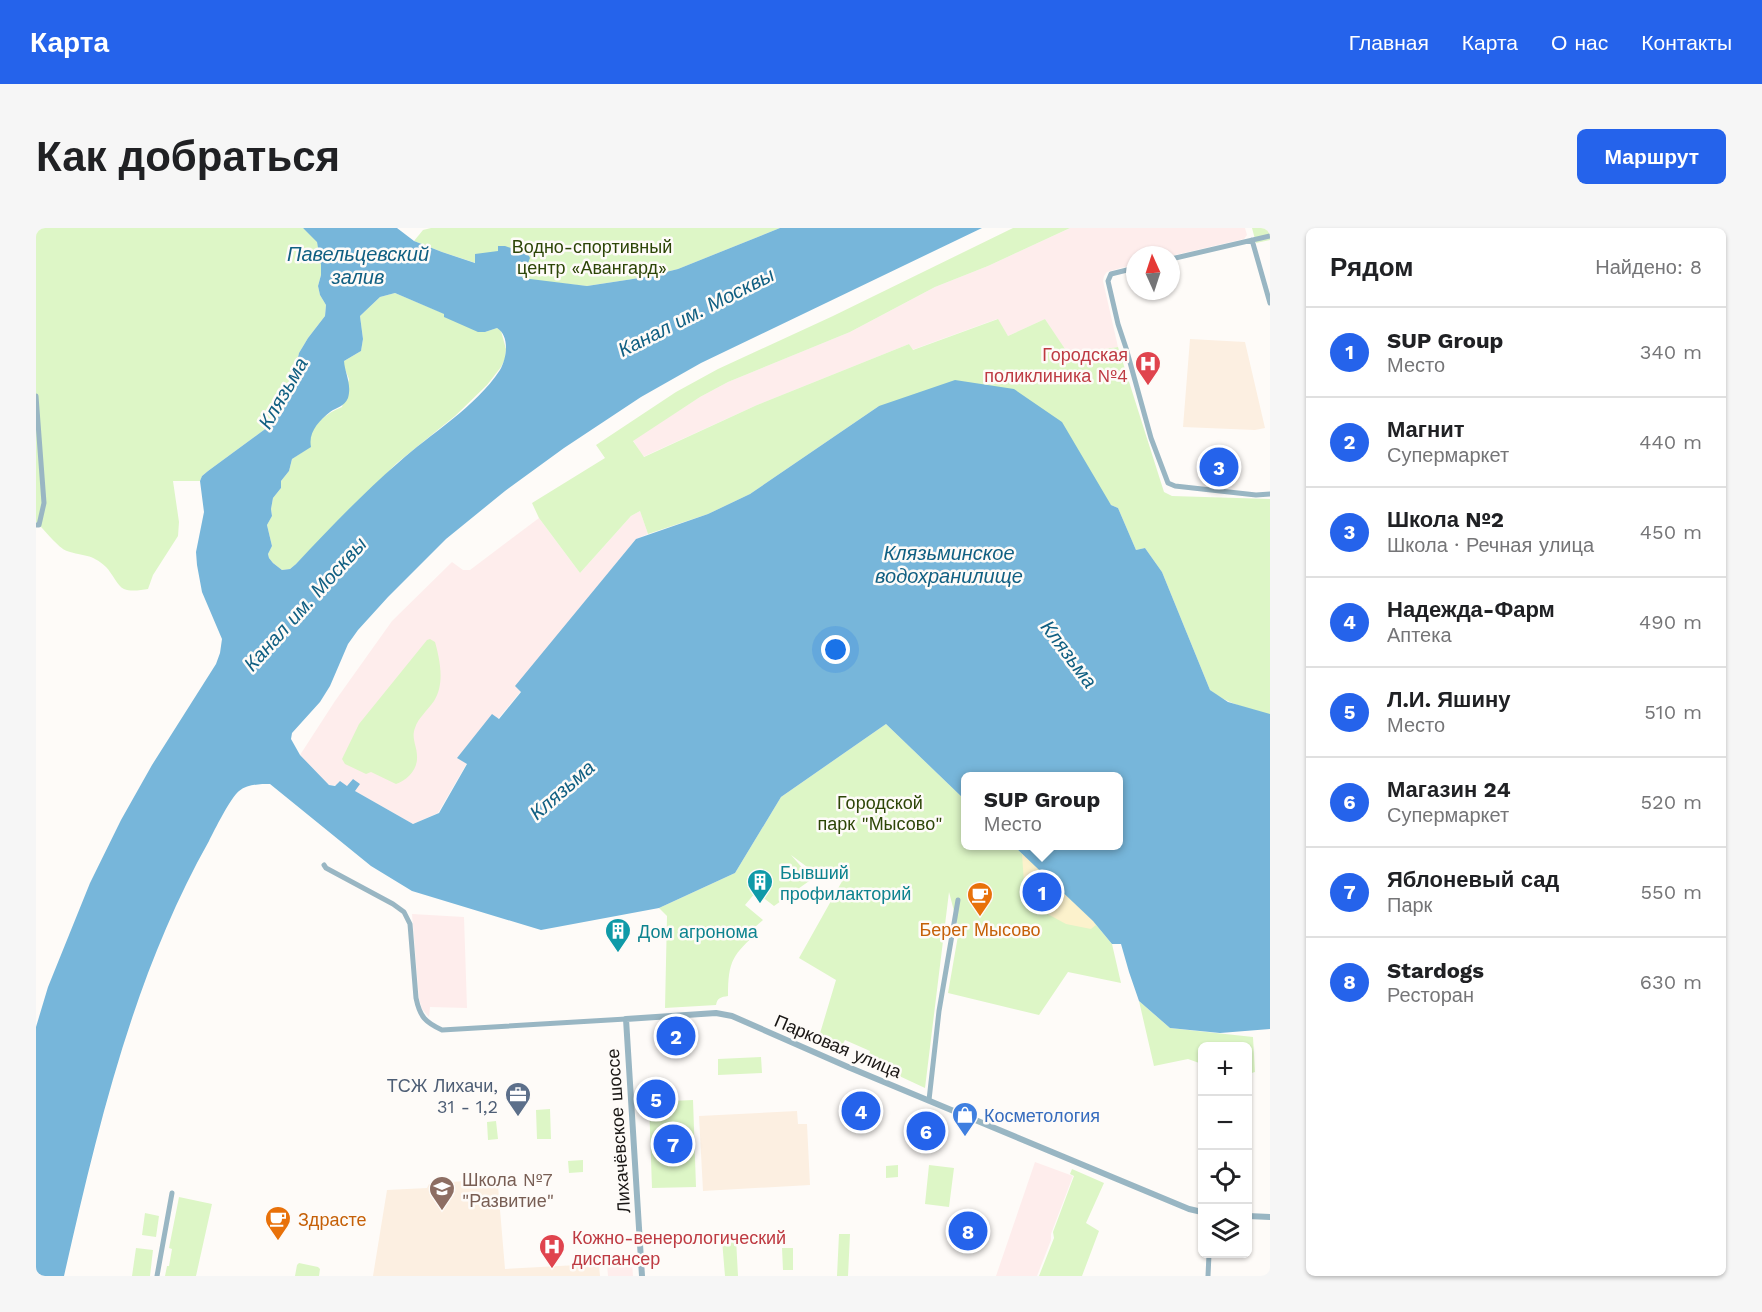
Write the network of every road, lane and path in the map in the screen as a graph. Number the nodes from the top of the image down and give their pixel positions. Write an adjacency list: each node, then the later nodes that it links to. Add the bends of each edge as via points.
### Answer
1 (1270, 236): 2 (street)
2 (1252, 240): 3 (street); 5 (street)
3 (1180, 257)
4 (1126, 270): 7 (street, via 1111,274 1108,281 1151,438 1168,483)
5 (1270, 303)
6 (36, 396): 8 (street, via 44,503)
7 (1270, 494)
8 (36, 525)
9 (324, 865): 11 (street, Парковая улица, via 404,912 410,924 418,1010 424,1020 442,1030)
10 (958, 900): 12 (street)
11 (626, 1019): 12 (street, Парковая улица, via 724,1014); 19 (street, Лихачёвское шоссе)
12 (929, 1100): 14 (street, Парковая улица)
13 (171, 1193): 18 (street)
14 (1198, 1211)
15 (1252, 1216): 16 (street)
16 (1270, 1217)
17 (1209, 1258): 20 (street)
18 (158, 1276)
19 (642, 1276)
20 (1208, 1276)

